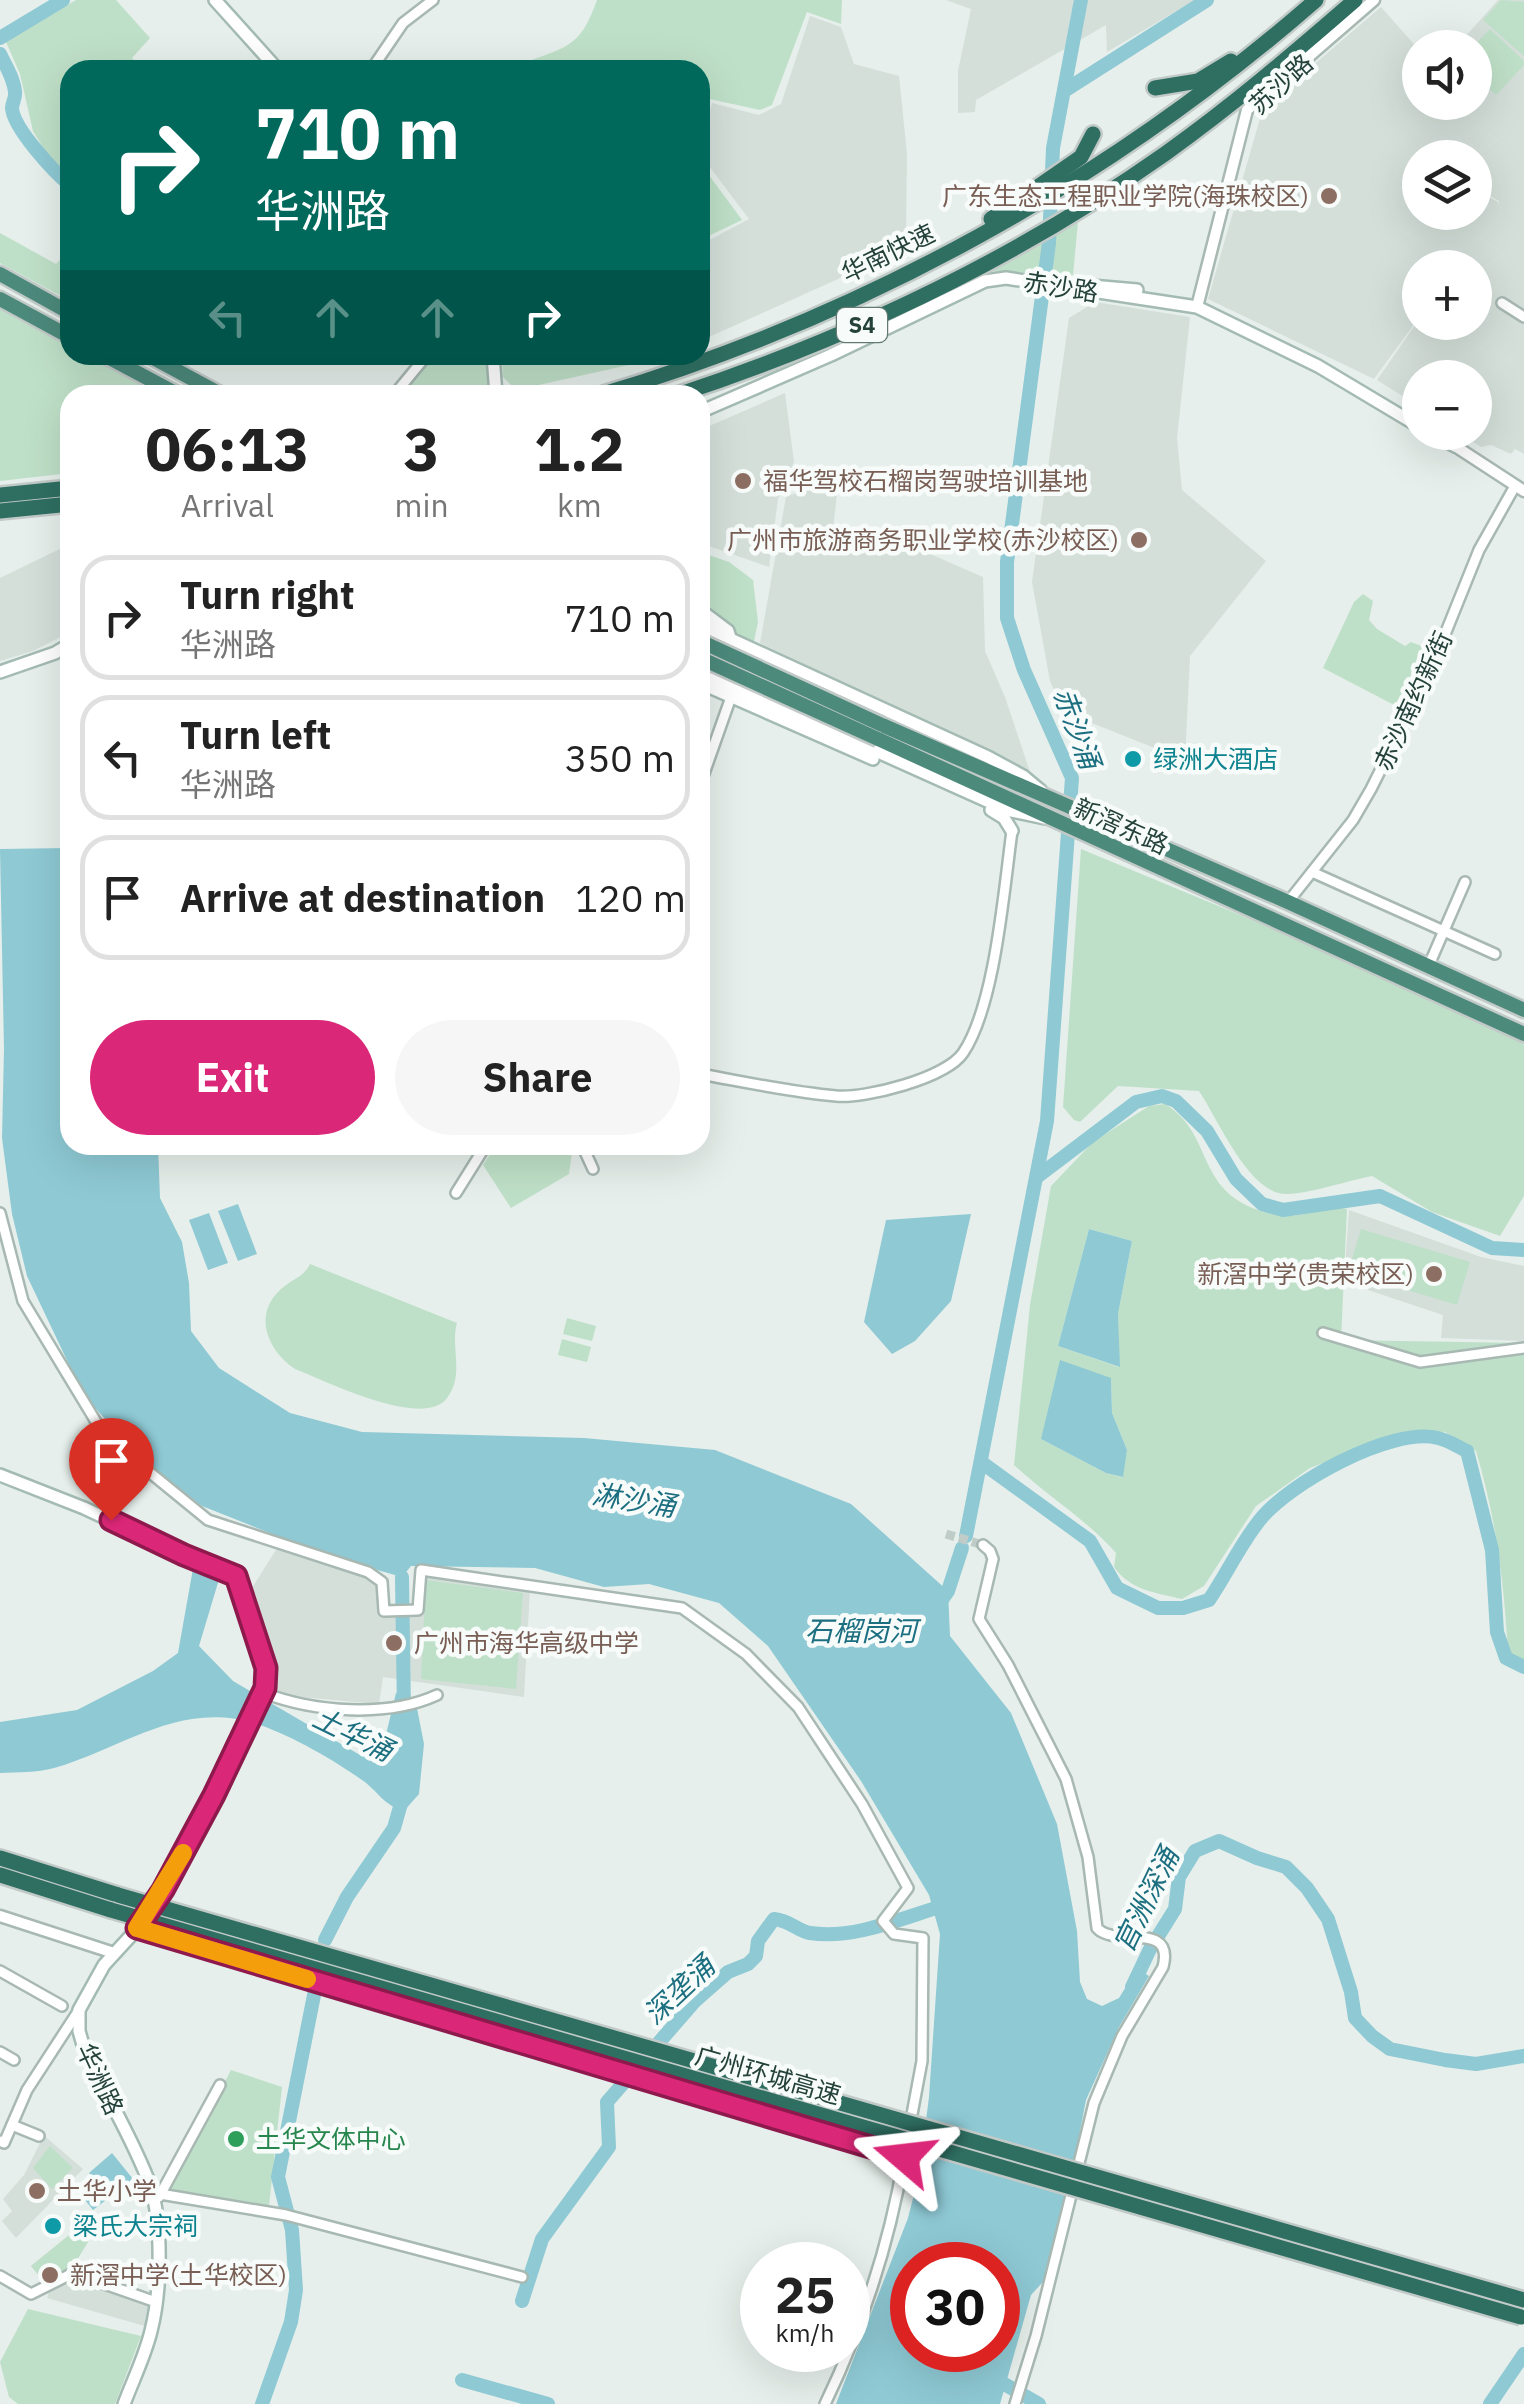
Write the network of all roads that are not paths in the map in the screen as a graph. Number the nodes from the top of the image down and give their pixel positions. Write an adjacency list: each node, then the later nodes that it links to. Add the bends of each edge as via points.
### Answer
1 (215, 0): 7 (main road)
2 (433, 0): 8 (street, via 404,23)
3 (1316, 0): 6 (highway, 华南快速 / S4)
4 (1355, 0): 28 (highway, S4, via 1196,130 1038,234 835,337)
5 (1374, 0): 15 (street, 苏沙路, via 1246,110)
6 (1289, 23): 9 (highway, via 1198,81); 11 (highway, 华南快速 / S4, via 1190,104)
7 (269, 60)
8 (377, 60)
9 (1155, 88)
10 (1093, 134): 11 (highway)
11 (1066, 176): 19 (highway, 华南快速 / S4, via 940,257)
12 (0, 274): 16 (highway)
13 (0, 299): 18 (highway)
14 (1502, 303): 17 (street)
15 (1198, 304): 29 (main road, 赤沙路, via 985,280); 30 (main road, via 1338,368); 31 (main road, 赤沙路)
16 (60, 307)
17 (1524, 316)
18 (60, 331)
19 (710, 357)
20 (122, 365): 24 (highway)
21 (166, 365): 25 (highway)
22 (419, 365): 26 (street)
23 (687, 365): 27 (highway, 华南快速 / S4)
24 (160, 385)
25 (204, 385)
26 (402, 385)
27 (629, 385)
28 (703, 385)
29 (710, 408)
30 (1402, 408)
31 (1402, 416)
32 (1461, 450): 33 (street)
33 (1520, 488): 58 (street, 赤沙南约新街, via 1479,550 1372,790)
34 (60, 489): 35 (highway)
35 (0, 495)
36 (60, 505): 37 (highway)
37 (0, 512)
38 (710, 616): 42 (main road)
39 (710, 634): 42 (main road)
40 (710, 635): 46 (main road, via 722,650)
41 (710, 636): 52 (highway, 新滘东路, bridge)
42 (732, 640): 44 (main road); 50 (main road)
43 (60, 650): 47 (main road)
44 (762, 654): 51 (main road, via 738,665 739,681); 54 (main road, via 988,757)
45 (710, 662): 52 (highway, 新滘东路, bridge)
46 (710, 665)
47 (0, 672)
48 (710, 678): 50 (main road)
49 (710, 686): 50 (main road)
50 (731, 692): 51 (main road); 53 (street); 57 (main road, via 997,813)
51 (750, 695): 55 (main road)
52 (880, 732): 54 (highway, 新滘东路); 56 (highway, 新滘东路)
53 (710, 755)
54 (1048, 797): 60 (highway, 新滘东路)
55 (1021, 815): 56 (main road); 57 (main road)
56 (1048, 818): 65 (highway, 新滘东路)
57 (1012, 831): 66 (street, via 990,982 961,1056 928,1078 840,1097)
58 (1312, 872): 60 (street, 赤沙南约新街); 61 (street)
59 (1465, 882): 61 (street)
60 (1288, 902): 63 (highway, 新滘东路)
61 (1444, 930): 62 (street); 63 (street)
62 (1495, 954)
63 (1429, 965): 64 (highway, 新滘东路)
64 (1524, 1010)
65 (1524, 1034)
66 (710, 1076)
67 (480, 1155): 70 (street)
68 (587, 1155): 69 (street)
69 (594, 1169)
70 (456, 1194)
71 (0, 1213): 93 (street, via 23,1301 104,1435 208,1520 377,1577 384,1611 418,1610 420,1570 682,1608 746,1654 798,1707 908,1888 884,1921 894,1934 923,1938 922,2061)
72 (1322, 1333): 73 (street, via 1420,1362)
73 (1524, 1348)
74 (0, 1474): 76 (main road, via 236,1576 266,1668)
75 (983, 1545): 101 (street, via 993,1560 979,1619 1066,1779 1088,1857 1097,1928 1108,1936 1148,1937 1165,1956 1094,2103)
76 (263, 1695): 77 (street, via 331,1708 387,1708); 82 (main road, 华洲路)
77 (437, 1696)
78 (0, 1858): 80 (highway, 广州环城高速)
79 (0, 1875): 80 (highway, 广州环城高速)
80 (115, 1902): 98 (highway, 广州环城高速, bridge)
81 (0, 1916): 83 (street)
82 (137, 1928): 83 (main road, 华洲路); 93 (street)
83 (114, 1953): 86 (main road, 华洲路)
84 (0, 1971): 85 (street)
85 (62, 2006)
86 (79, 2010): 90 (street); 94 (main road, 华洲路, via 83,2044)
87 (0, 2052): 88 (street)
88 (14, 2060)
89 (220, 2085): 94 (street)
90 (12, 2125): 91 (street); 92 (street)
91 (39, 2136)
92 (2, 2142)
93 (904, 2157): 100 (street, via 850,2352)
94 (158, 2199): 96 (street, via 286,2216); 97 (main road, 华洲路)
95 (0, 2276): 97 (street, via 31,2294 73,2274)
96 (522, 2277)
97 (156, 2302): 99 (main road, 华洲路)
98 (1523, 2313)
99 (124, 2404)
100 (826, 2404)
101 (1015, 2404)

